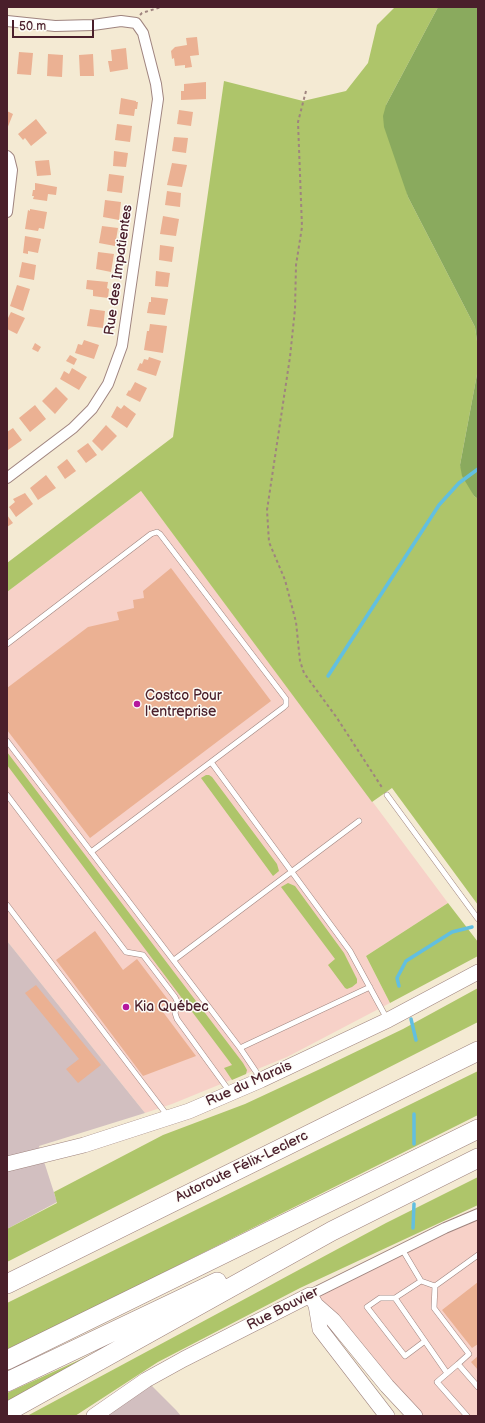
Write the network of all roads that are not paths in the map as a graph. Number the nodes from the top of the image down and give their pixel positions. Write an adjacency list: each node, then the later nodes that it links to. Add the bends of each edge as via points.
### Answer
1 (7, 21): 4 (street, Rue des Impatientes, via 55,26 93,26 121,21 136,23 143,33 158,99 122,346 108,384 92,409 73,428)
2 (7, 156): 3 (street, via 12,170)
3 (7, 212)
4 (7, 478)
5 (7, 644): 7 (lane, via 157,532 286,699 284,707)
6 (7, 741): 11 (lane)
7 (211, 762): 11 (lane); 12 (lane)
8 (7, 795): 22 (lane, via 126,952 144,955 176,997 177,1019)
9 (387, 795): 14 (lane)
10 (359, 821): 12 (lane)
11 (91, 852): 15 (lane)
12 (292, 872): 15 (lane); 17 (lane, via 350,951)
13 (7, 905): 23 (lane)
14 (478, 920)
15 (174, 960): 19 (lane)
16 (478, 972): 18 (street, Rue du Marais)
17 (370, 987): 18 (lane); 19 (lane)
18 (388, 1020): 21 (street, Rue du Marais)
19 (240, 1048): 21 (lane)
20 (478, 1051): 32 (highway, Autoroute Félix-Leclerc)
21 (261, 1080): 22 (street, Rue du Marais)
22 (231, 1093): 23 (street, Rue du Marais)
23 (169, 1118): 26 (street, Rue du Marais, via 84,1145)
24 (478, 1129): 37 (highway)
25 (478, 1158): 28 (highway)
26 (7, 1164)
27 (478, 1214): 29 (street, Rue Bouvier)
28 (332, 1231): 40 (highway, via 257,1263); 42 (highway)
29 (402, 1249): 31 (lane); 35 (street, Rue Bouvier)
30 (478, 1255): 33 (lane)
31 (421, 1281): 33 (lane); 34 (lane)
32 (7, 1284)
33 (435, 1286): 38 (lane, via 434,1308 469,1354)
34 (396, 1298): 36 (lane); 36 (lane, via 380,1298 367,1307 405,1356)
35 (313, 1300): 43 (street, Rue Bouvier, via 159,1373); 44 (street, via 320,1330); 45 (street)
36 (425, 1341): 39 (lane)
37 (7, 1360)
38 (458, 1364): 39 (lane); 41 (lane)
39 (447, 1373): 46 (lane, via 436,1382)
40 (7, 1382)
41 (478, 1387)
42 (7, 1412)
43 (101, 1413)
44 (387, 1416)
45 (415, 1416)
46 (467, 1416)

